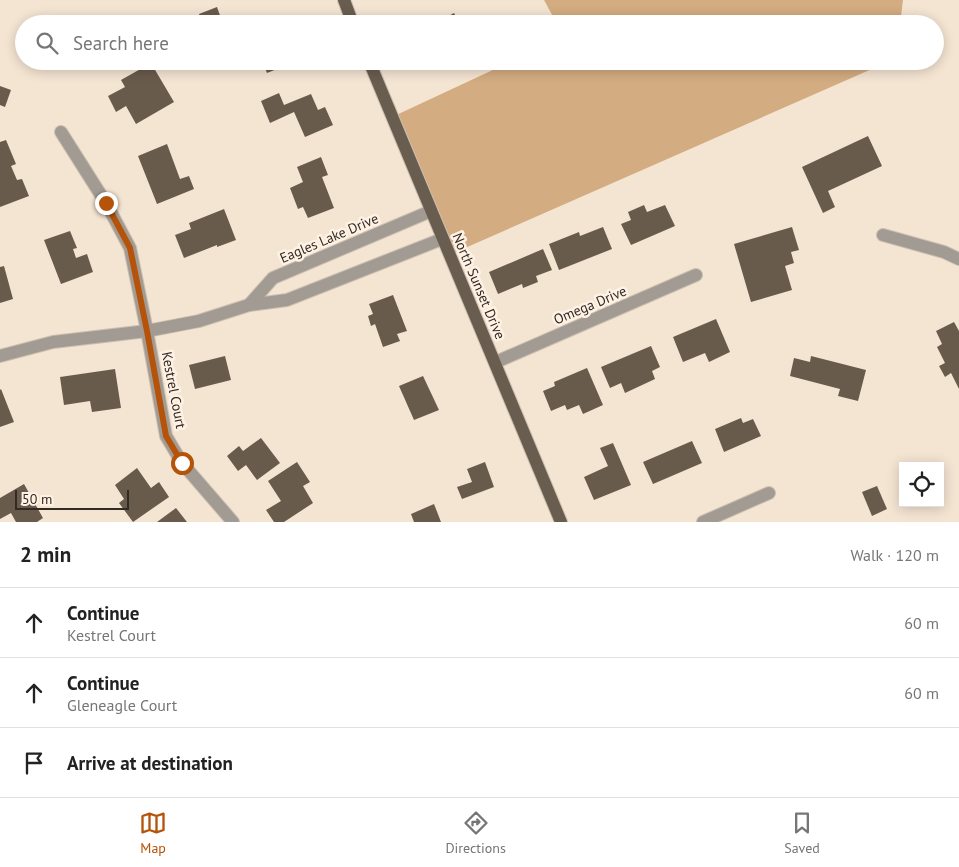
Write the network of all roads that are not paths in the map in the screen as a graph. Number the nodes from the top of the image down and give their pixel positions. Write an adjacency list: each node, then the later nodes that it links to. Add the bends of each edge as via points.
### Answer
1 (344, 0): 2 (main road)
2 (350, 15)
3 (373, 70): 5 (main road, North Sunset Drive)
4 (61, 132): 11 (street, Kestrel Court, via 130,248)
5 (430, 211): 7 (main road, North Sunset Drive); 10 (street, Eagles Lake Drive, via 273,278)
6 (883, 234): 8 (street)
7 (442, 239): 10 (street, via 287,300); 13 (main road, North Sunset Drive)
8 (959, 259)
9 (696, 276): 13 (street, Omega Drive)
10 (249, 305): 11 (street, via 200,321)
11 (147, 331): 12 (street, via 53,342); 15 (street, Kestrel Court, via 166,436 182,463)
12 (0, 356)
13 (496, 362): 16 (main road, North Sunset Drive)
14 (769, 493): 17 (street)
15 (233, 522)
16 (561, 522)
17 (703, 522)

